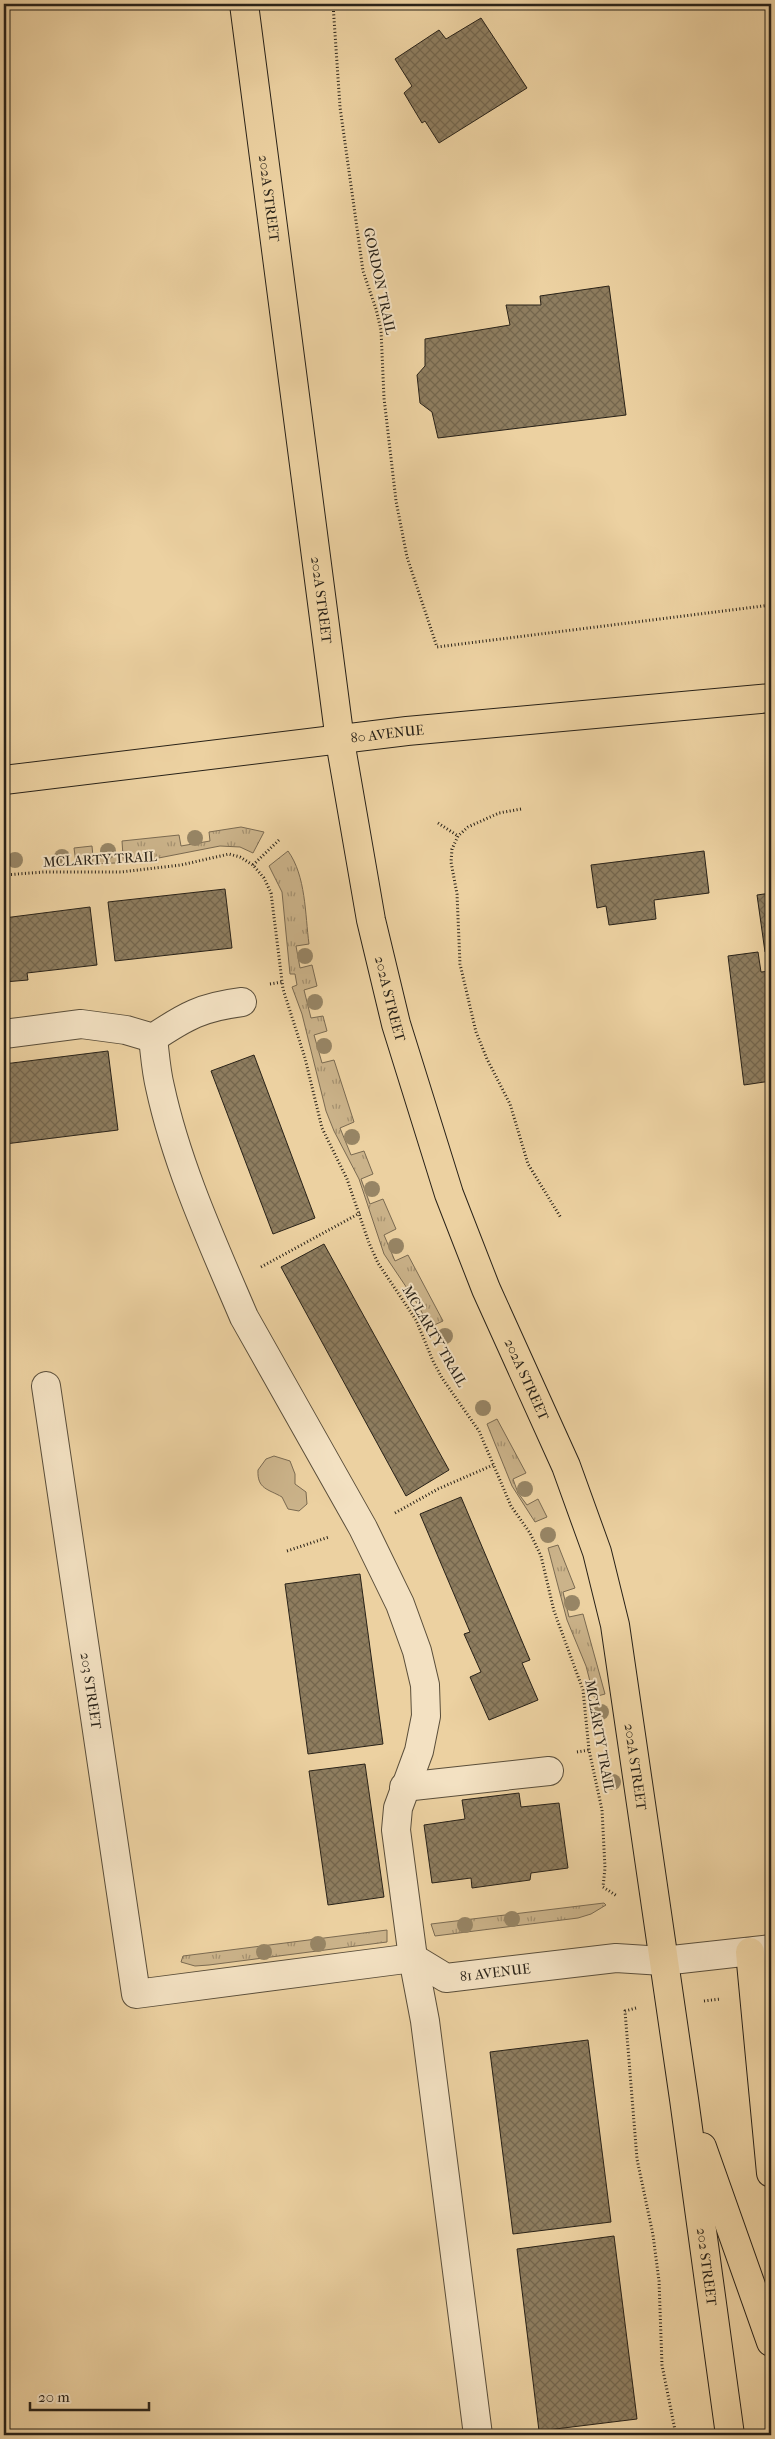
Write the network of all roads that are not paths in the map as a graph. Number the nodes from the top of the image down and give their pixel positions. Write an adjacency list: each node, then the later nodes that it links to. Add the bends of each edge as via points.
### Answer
1 (244, 4): 3 (main road, 202A STREET)
2 (771, 698): 3 (main road, 80 AVENUE, via 407,731)
3 (340, 741): 4 (main road, 80 AVENUE); 13 (main road, 202A STREET, via 371,920 396,1024 438,1156 486,1289 566,1466 597,1552 615,1626)
4 (4, 780)
5 (242, 1002): 7 (street, via 195,1012)
6 (4, 1034): 7 (street, via 81,1024 126,1030)
7 (153, 1038): 10 (street, via 160,1087 177,1149 205,1226 244,1316 363,1528 400,1604 417,1651 425,1685 426,1716 419,1751)
8 (46, 1386): 12 (street, 203 STREET, via 136,1994)
9 (549, 1771): 10 (street)
10 (404, 1788): 12 (street, via 396,1830)
11 (761, 1950): 13 (street, 81 AVENUE); 15 (main road)
12 (413, 1958): 13 (street, 81 AVENUE, via 446,1978 616,1958); 17 (street, via 425,2021)
13 (663, 1961): 14 (main road, 202 STREET)
14 (684, 2099): 16 (main road, 202 STREET); 18 (main road, 202 STREET)
15 (771, 2172)
16 (771, 2342)
17 (478, 2435)
18 (730, 2435)

